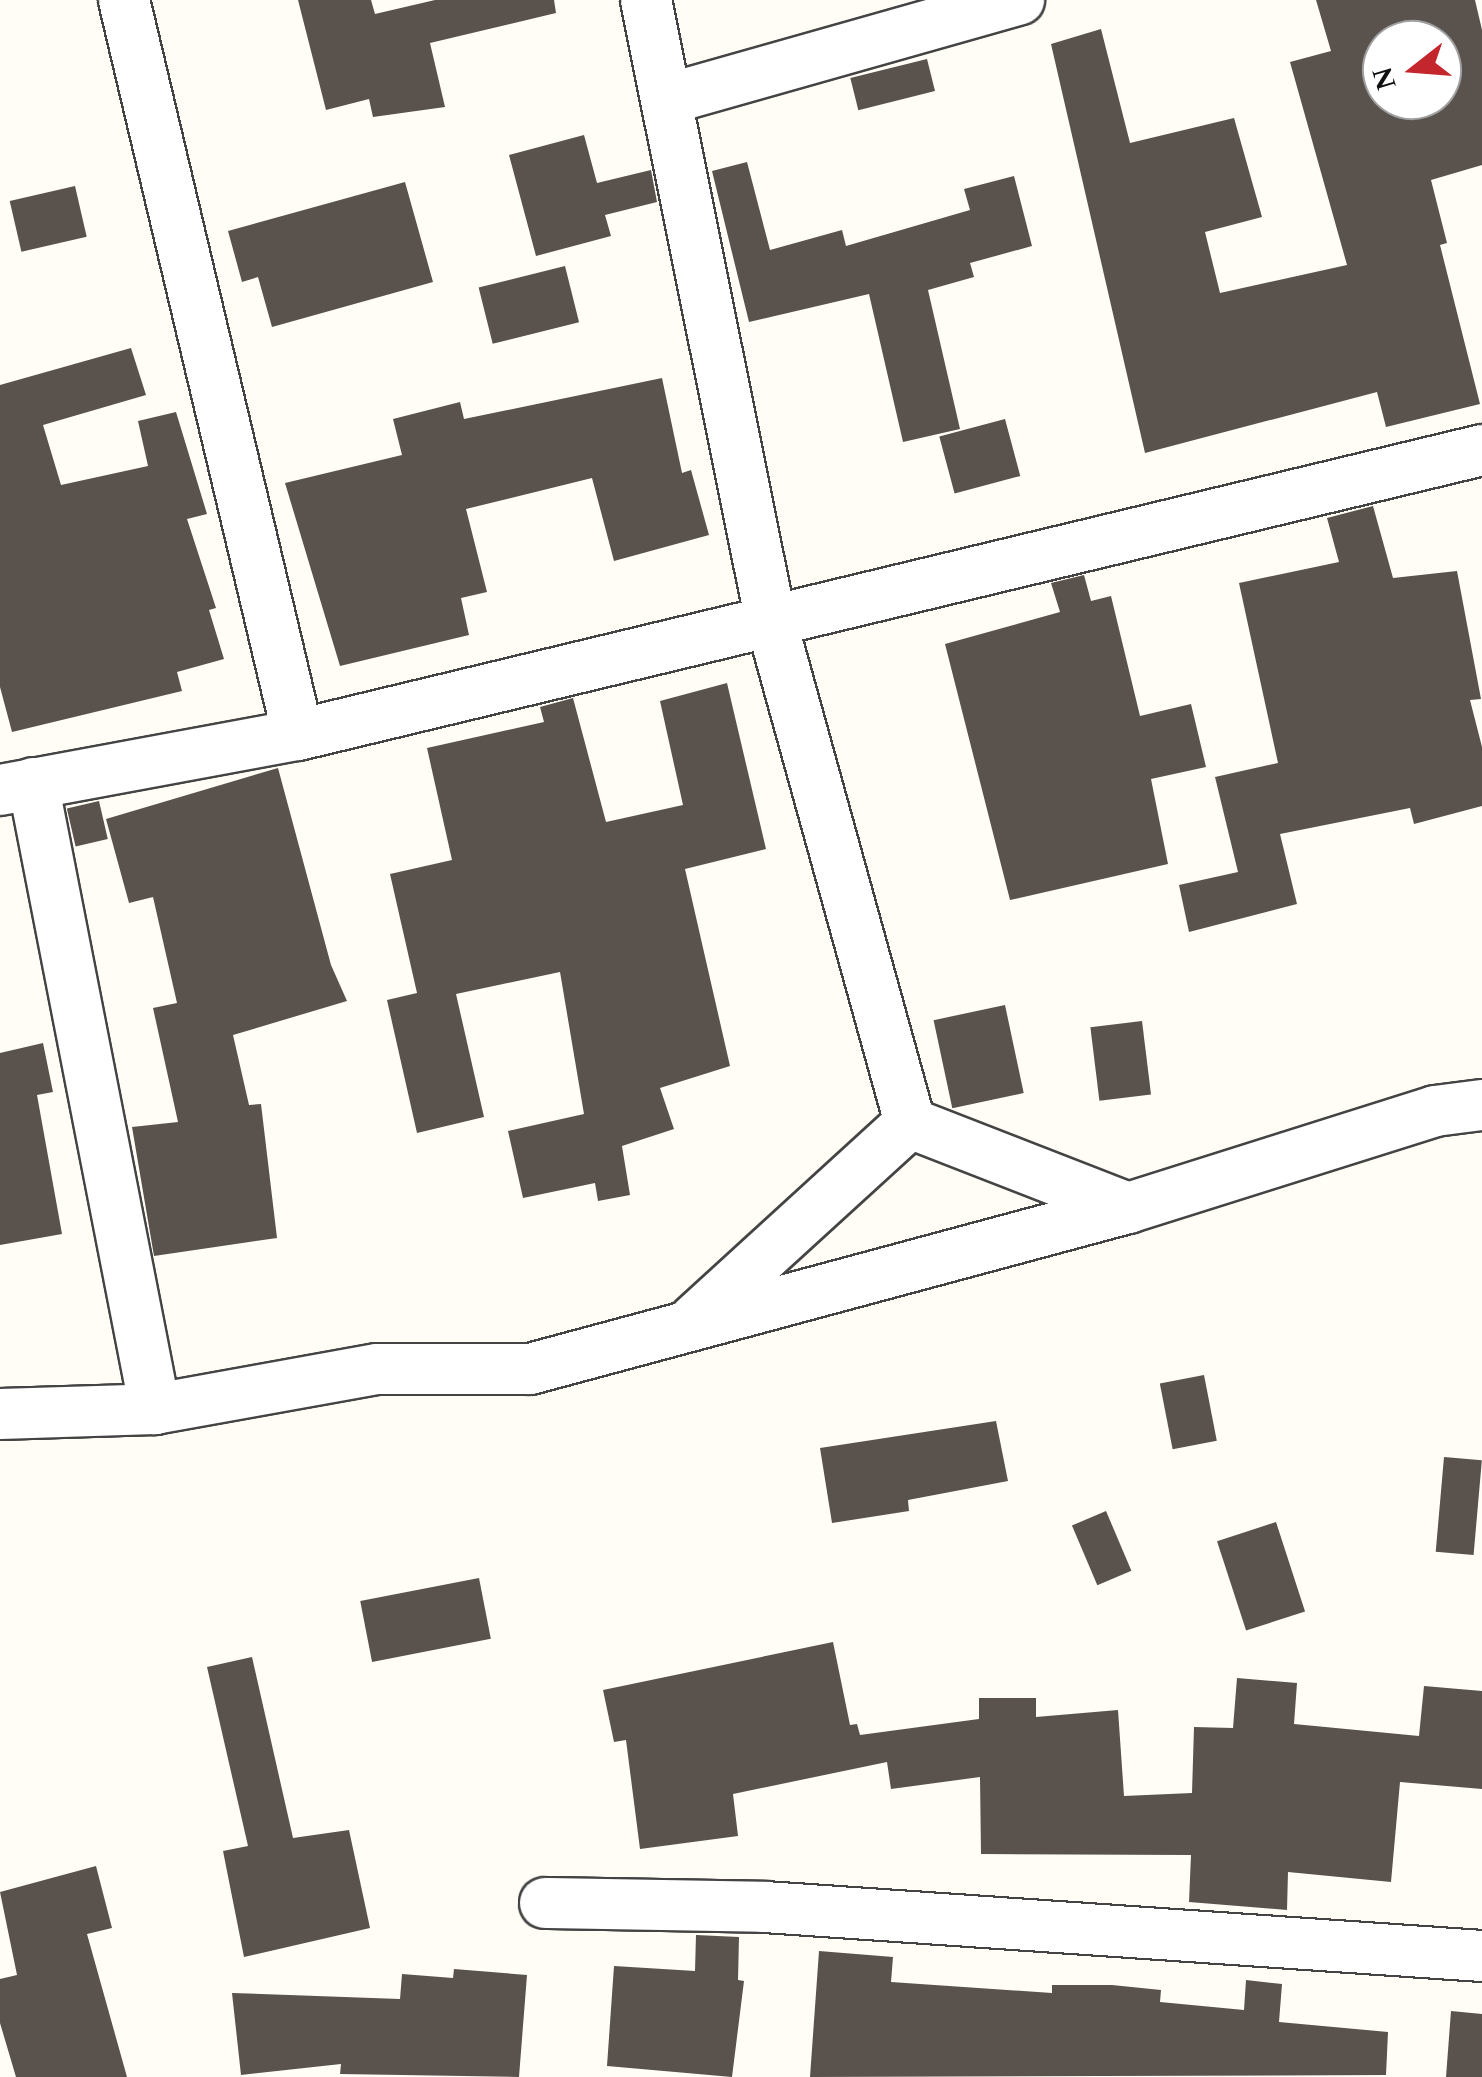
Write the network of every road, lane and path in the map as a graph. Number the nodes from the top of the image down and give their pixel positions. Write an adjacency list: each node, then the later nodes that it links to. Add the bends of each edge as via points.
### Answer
1 (124, 0): 7 (street)
2 (646, 0): 4 (street)
3 (1018, 0): 4 (street)
4 (668, 99): 6 (street)
5 (1482, 450): 6 (street)
6 (770, 616): 7 (street); 10 (street)
7 (298, 735): 8 (street)
8 (16, 786): 13 (street)
9 (1482, 1106): 11 (street, via 1435,1111)
10 (910, 1124): 11 (street); 12 (street)
11 (1128, 1208): 12 (street)
12 (686, 1327): 13 (street, via 530,1369 377,1369)
13 (155, 1409): 14 (street)
14 (0, 1414)
15 (544, 1904): 16 (street, via 766,1907)
16 (1482, 1956)

